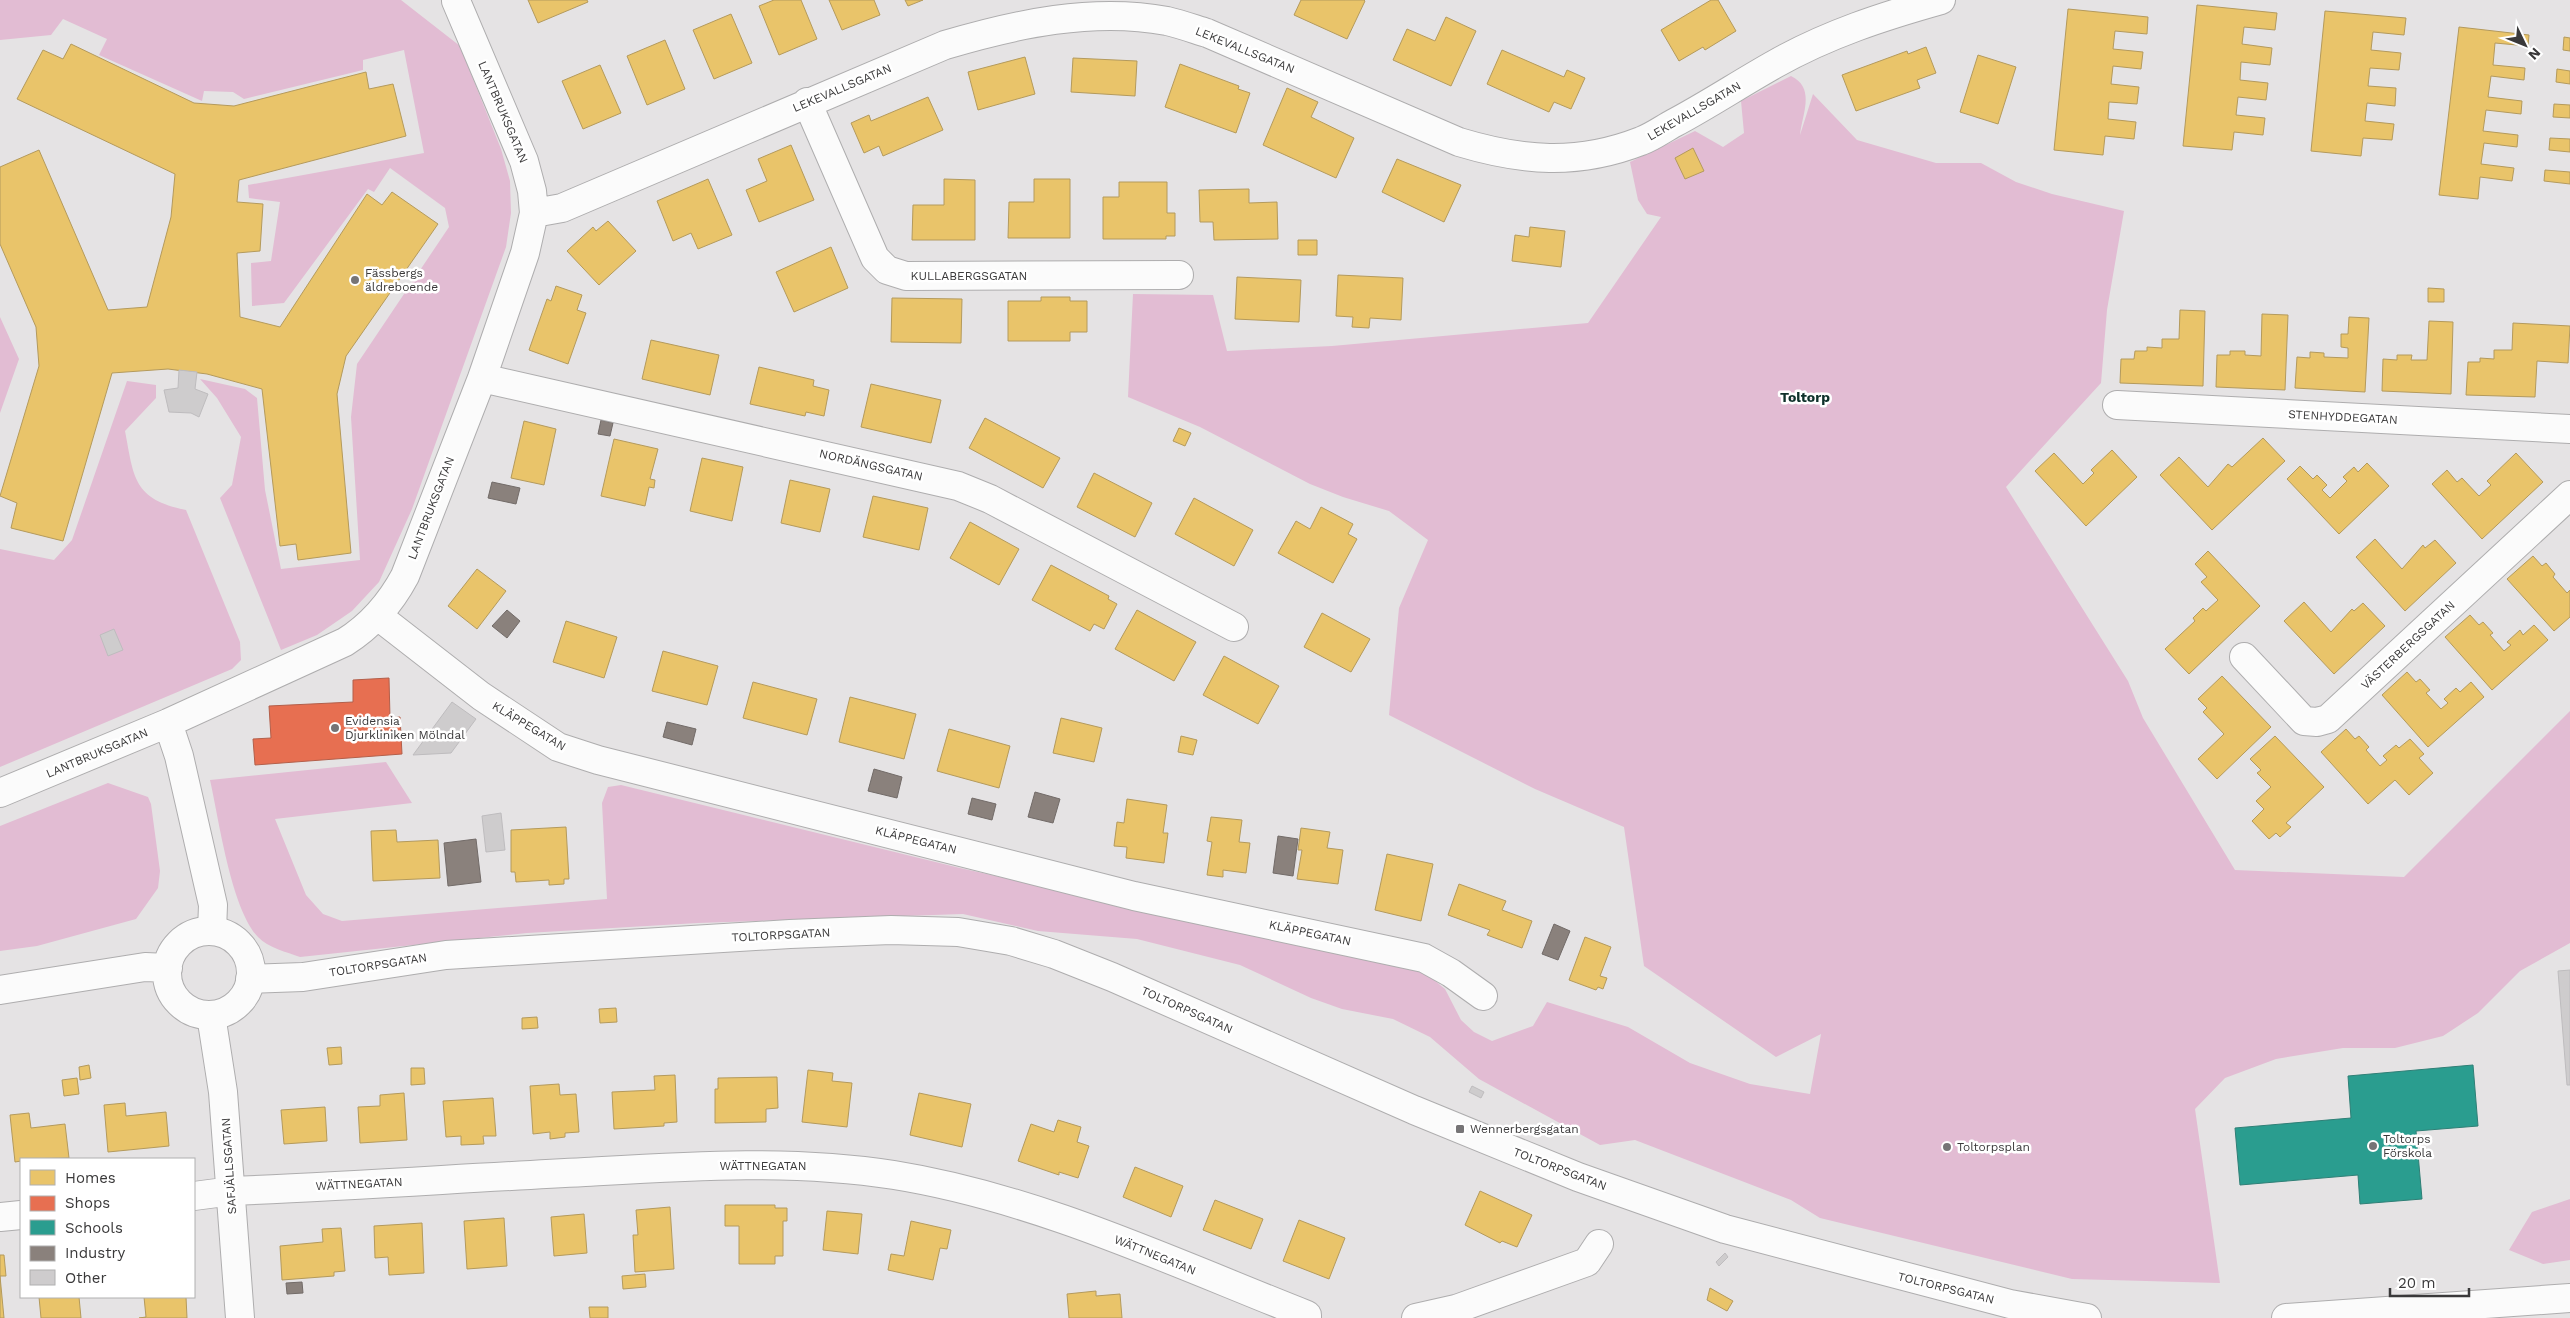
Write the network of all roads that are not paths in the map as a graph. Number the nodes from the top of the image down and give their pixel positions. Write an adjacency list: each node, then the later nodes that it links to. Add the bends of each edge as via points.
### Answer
1 (1941, 0): 3 (street, LEKEVALLSGATAN, via 1877,18 1825,39 1642,141 1572,158 1498,154 1458,142 1207,33 1167,21 1125,16 1081,17 988,32 945,45)
2 (456, 1): 4 (street, LANTBRUKSGATAN, via 524,161)
3 (807, 102): 4 (street, LEKEVALLSGATAN, via 562,208); 5 (street, KULLABERGSGATAN, via 875,258 887,270 906,276)
4 (534, 213): 6 (street, LANTBRUKSGATAN, via 525,253)
5 (1180, 275)
6 (482, 378): 10 (street, LANTBRUKSGATAN, via 405,576); 11 (street, NORDÄNGSGATAN, via 958,486 990,499)
7 (2117, 405): 8 (street, STENHYDDEGATAN)
8 (2570, 429)
9 (2570, 495): 12 (street, VÄSTERBERGSGATAN, via 2328,719 2304,721)
10 (378, 616): 13 (street, LANTBRUKSGATAN, via 345,642); 19 (street, KLÄPPEGATAN, via 488,700 558,746 598,760 1134,896 1424,958)
11 (1234, 627)
12 (2244, 658)
13 (168, 723): 14 (street, LANTBRUKSGATAN); 15 (street, via 179,756 213,905)
14 (0, 793)
15 (212, 931): 16 (street, via 197,933 183,940 175,948); 17 (street, via 234,939 242,947 251,968)
16 (168, 968): 18 (street, via 145,967); 20 (street, via 170,988 182,1005 190,1011)
17 (250, 979): 20 (street, via 248,989 237,1004); 30 (street, TOLTORPSGATAN, via 303,977 446,955 752,936 891,930 958,932 1011,941 1112,977 1414,1110 1551,1166 1716,1226 1962,1293)
18 (0, 990)
19 (1483, 996)
20 (211, 1015): 21 (street, SAFJÄLLSGATAN, via 223,1092)
21 (232, 1191): 22 (street, WÄTTNEGATAN); 27 (street, SAFJÄLLSGATAN); 28 (street, WÄTTNEGATAN, via 694,1166 803,1165 894,1175 982,1194 1069,1221)
22 (195, 1196)
23 (20, 1215): 24 (street)
24 (0, 1218)
25 (1599, 1244): 29 (street, via 1587,1262 1456,1309)
26 (2570, 1298): 31 (street)
27 (240, 1318)
28 (1307, 1318)
29 (1416, 1318)
30 (2086, 1318)
31 (2286, 1318)

